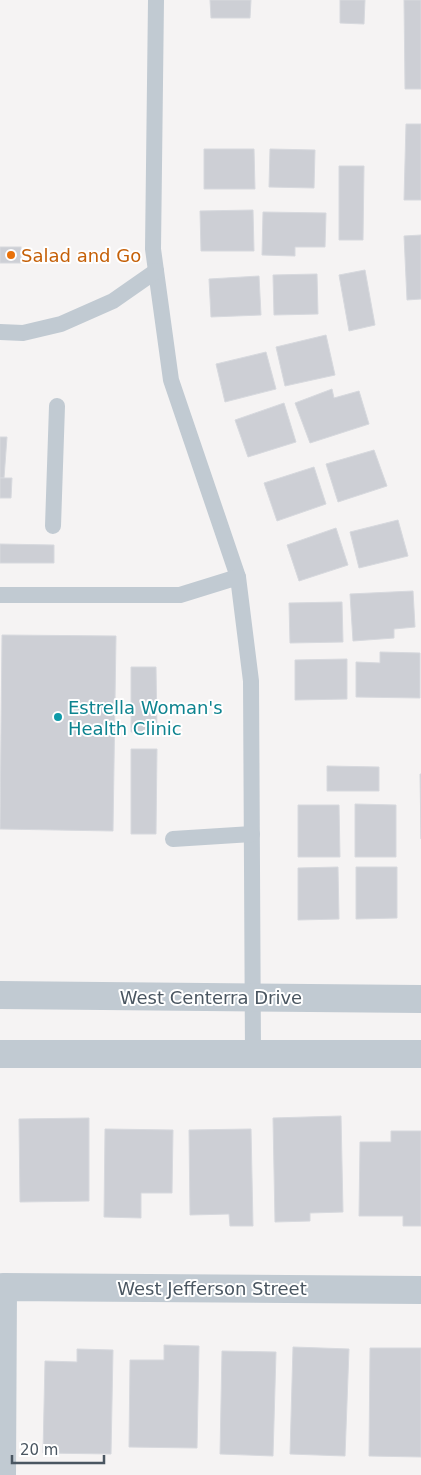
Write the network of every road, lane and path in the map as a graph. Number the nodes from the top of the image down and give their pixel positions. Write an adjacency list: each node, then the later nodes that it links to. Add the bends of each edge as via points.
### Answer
1 (156, 0): 2 (lane, via 153,249)
2 (156, 271): 3 (lane, via 113,301 61,324 23,333); 6 (lane, via 171,380)
3 (0, 332)
4 (57, 406): 5 (lane)
5 (53, 526)
6 (238, 577): 7 (lane, via 180,595); 8 (lane, via 251,681)
7 (0, 595)
8 (252, 834): 9 (lane); 11 (lane)
9 (173, 839)
10 (0, 995): 11 (street, West Centerra Drive)
11 (253, 997): 12 (street, West Centerra Drive); 14 (lane)
12 (421, 999)
13 (0, 1054): 14 (street)
14 (253, 1054): 15 (street)
15 (421, 1054)
16 (421, 1290): 17 (street, West Jefferson Street, via 3,1287)
17 (2, 1475)

